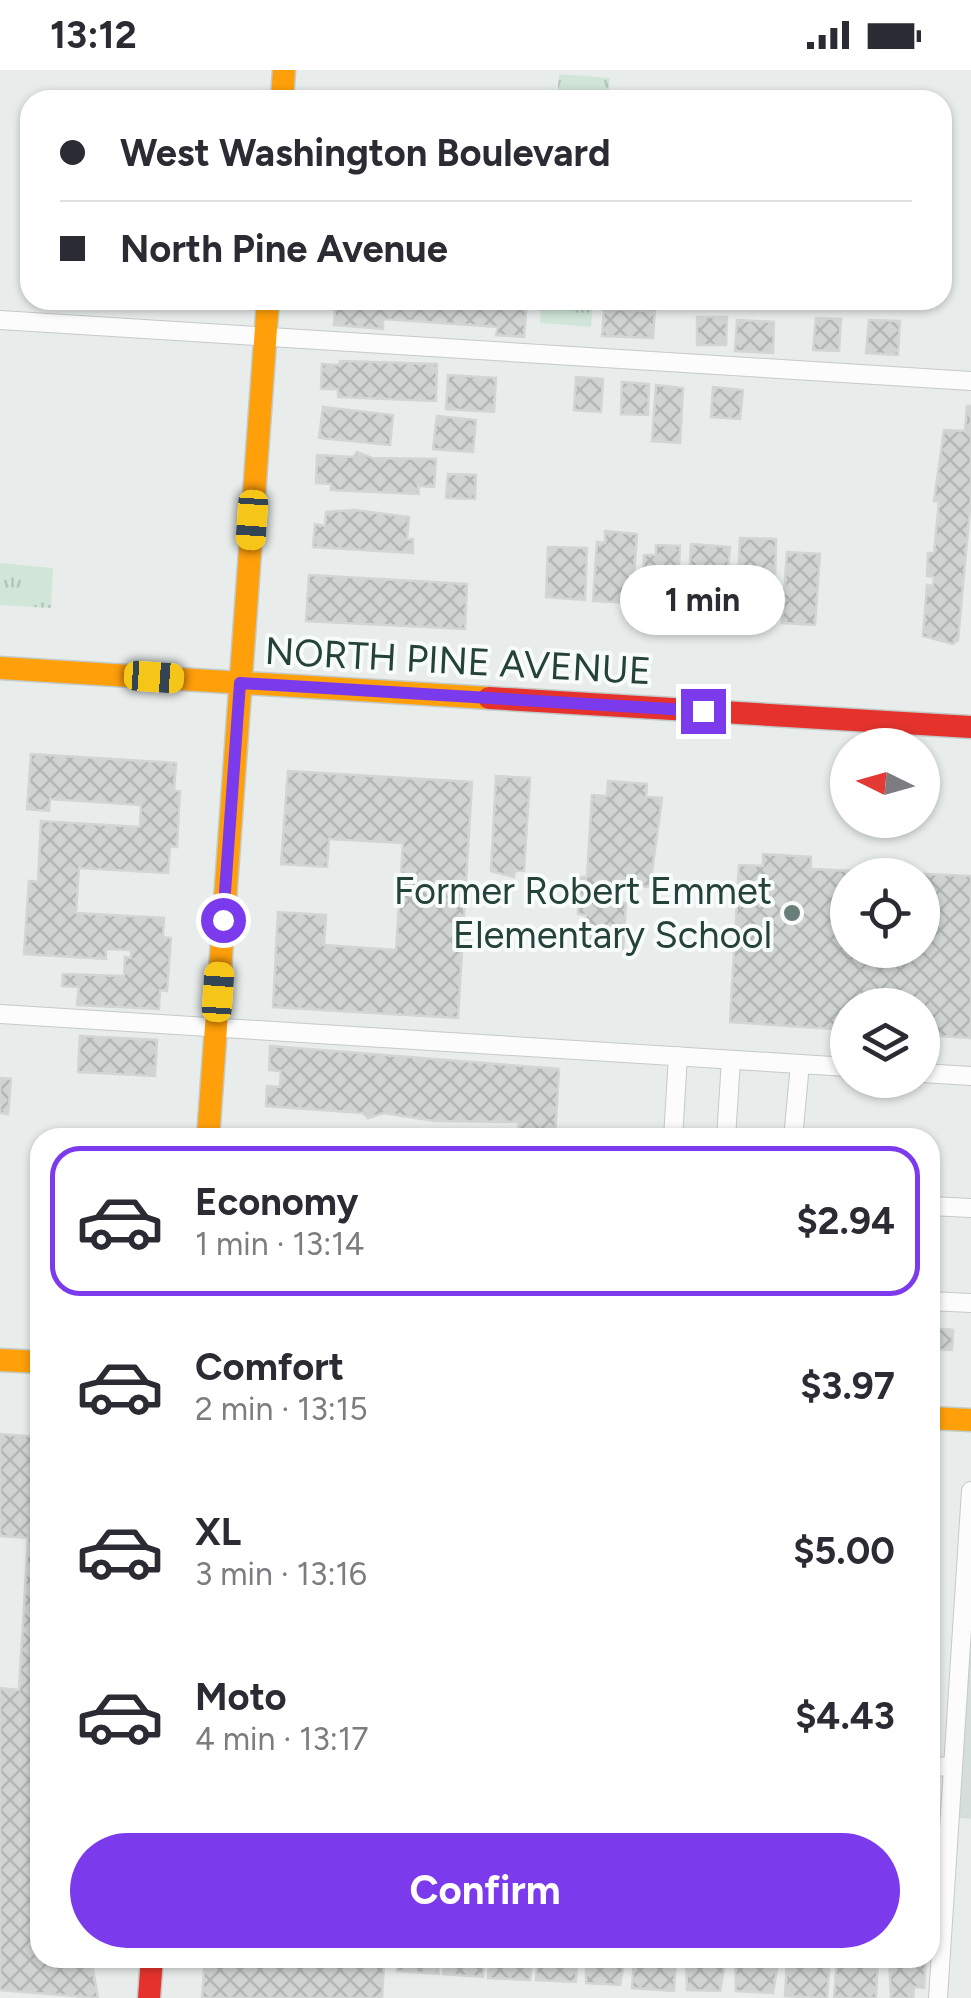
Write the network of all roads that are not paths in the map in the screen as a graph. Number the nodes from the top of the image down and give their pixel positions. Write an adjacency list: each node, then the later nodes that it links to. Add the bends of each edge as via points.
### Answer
1 (267, 310): 3 (street)
2 (0, 320): 3 (lane)
3 (265, 336): 4 (lane); 6 (street)
4 (971, 381)
5 (0, 668): 6 (street, NORTH PINE AVENUE)
6 (240, 683): 7 (street, NORTH PINE AVENUE); 9 (street)
7 (971, 727)
8 (0, 1014): 9 (lane)
9 (216, 1028): 10 (lane); 16 (street)
10 (678, 1056): 11 (lane); 17 (lane)
11 (731, 1060): 12 (lane); 18 (lane)
12 (800, 1064): 13 (lane); 19 (lane)
13 (830, 1066)
14 (940, 1073): 15 (lane)
15 (971, 1076)
16 (209, 1128)
17 (674, 1128)
18 (727, 1128)
19 (794, 1128)
20 (940, 1206): 21 (lane)
21 (971, 1208)
22 (940, 1301): 23 (lane)
23 (971, 1303)
24 (0, 1360): 25 (street)
25 (30, 1362)
26 (940, 1418): 27 (street)
27 (971, 1420)
28 (971, 1491): 30 (lane)
29 (940, 1766): 30 (lane)
30 (953, 1767): 31 (lane)
31 (940, 1967)
32 (151, 1968): 34 (street)
33 (940, 1968): 35 (lane)
34 (149, 1998)
35 (938, 1998)

